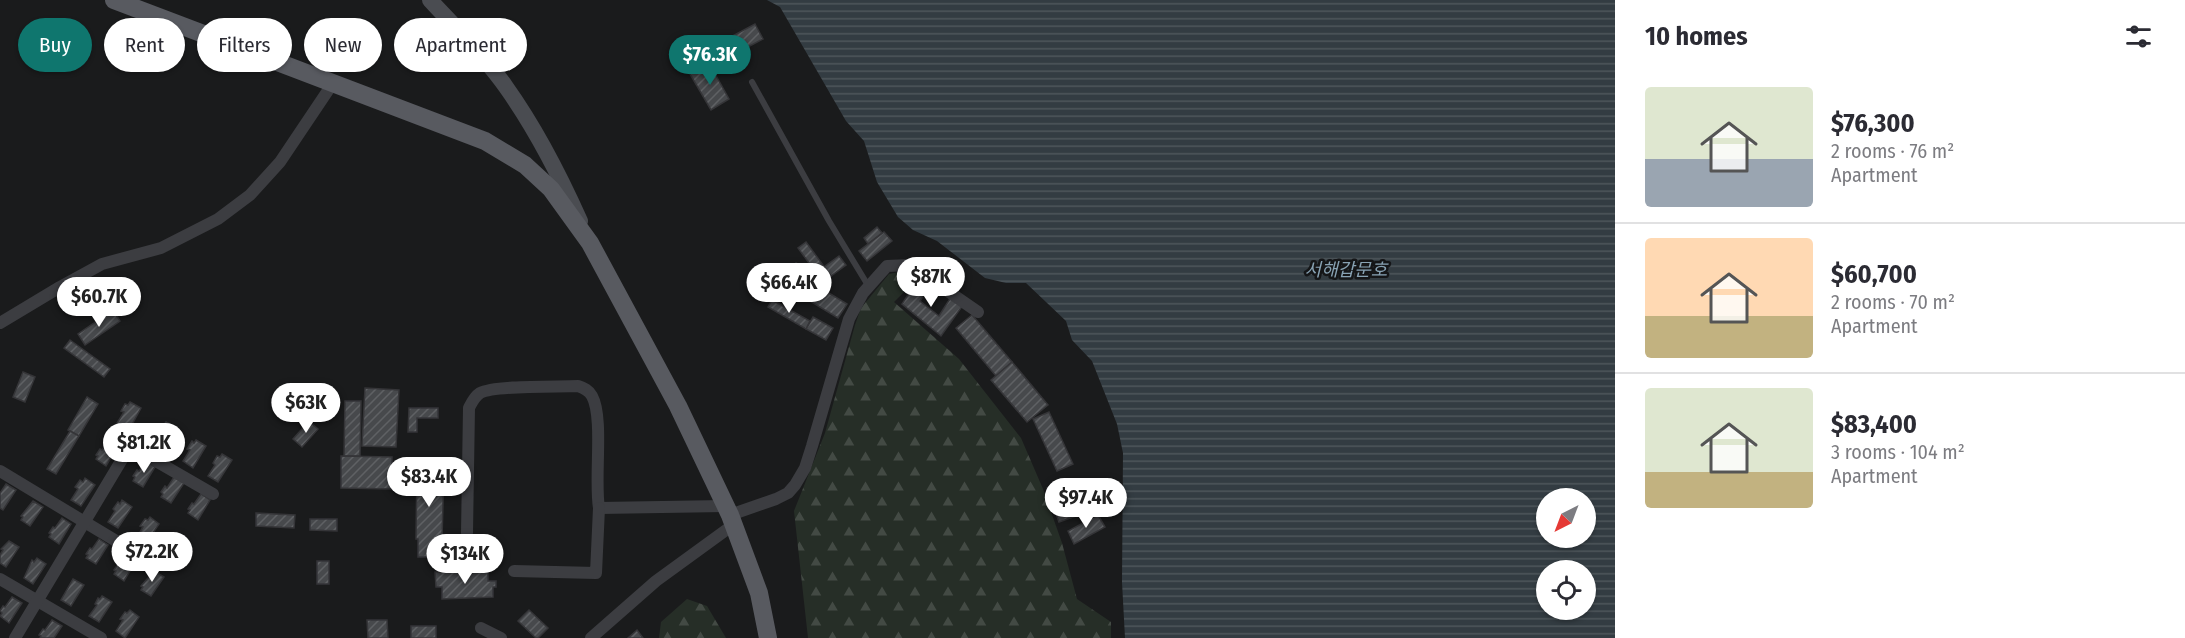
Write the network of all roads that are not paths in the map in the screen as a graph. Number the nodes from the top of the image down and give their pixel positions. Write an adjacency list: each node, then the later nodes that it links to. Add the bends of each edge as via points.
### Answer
1 (114, 0): 4 (main road)
2 (430, 0): 5 (main road, via 511,94 561,178)
3 (752, 82): 6 (lane)
4 (333, 83): 5 (main road, via 485,141 525,165 551,189); 8 (street, via 280,162 250,195 218,219 161,248 102,264)
5 (590, 243): 12 (main road, via 672,396)
6 (868, 287): 7 (street, via 887,266 910,265); 12 (street, via 849,319 805,468 795,485 776,499)
7 (978, 312)
8 (0, 323)
9 (0, 471): 13 (street)
10 (213, 494): 13 (street, via 130,446)
11 (599, 508): 12 (street); 14 (street, via 598,414 592,396 578,386 483,392 469,408); 16 (street, via 596,573)
12 (729, 515): 23 (street); 24 (main road, via 759,592)
13 (86, 523): 15 (street); 18 (street)
14 (467, 533)
15 (156, 566)
16 (513, 571)
17 (0, 579): 18 (street)
18 (38, 601): 20 (street); 21 (street)
19 (481, 628): 22 (street)
20 (15, 638)
21 (101, 638)
22 (501, 638)
23 (591, 638)
24 (768, 638)

